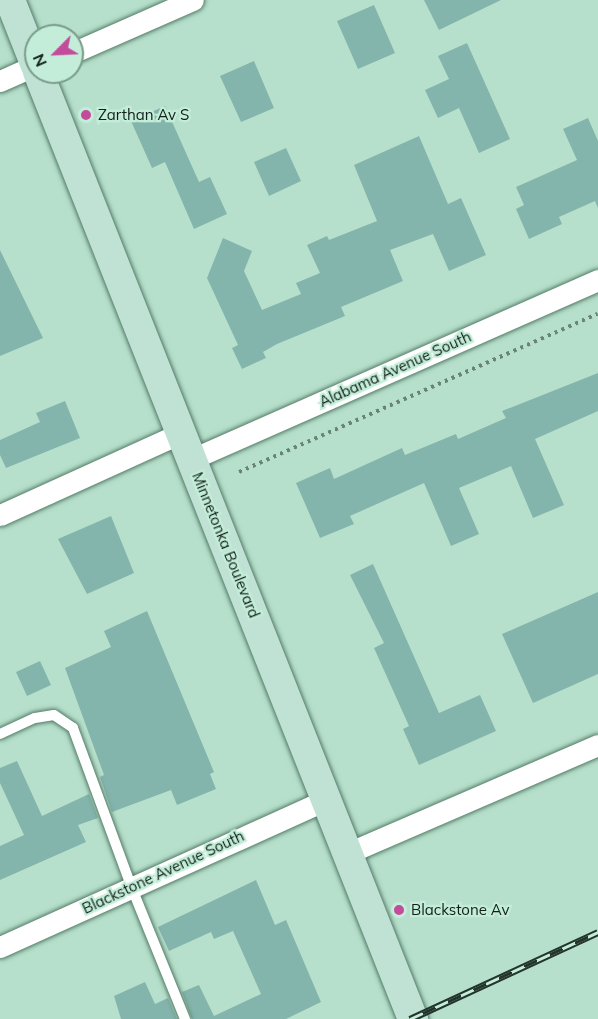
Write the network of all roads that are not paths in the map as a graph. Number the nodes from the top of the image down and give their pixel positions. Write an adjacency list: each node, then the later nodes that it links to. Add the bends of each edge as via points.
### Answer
1 (10, 0): 3 (main road)
2 (193, 0): 4 (street)
3 (24, 35)
4 (84, 48)
5 (24, 70): 6 (street)
6 (0, 81)
7 (43, 84): 9 (main road, Minnetonka Boulevard)
8 (598, 280): 9 (street, Alabama Avenue South)
9 (187, 446): 10 (street, Alabama Avenue South); 13 (main road, Minnetonka Boulevard)
10 (0, 516)
11 (0, 734): 15 (lane, via 35,718 54,715 73,728)
12 (598, 745): 14 (street)
13 (326, 800): 14 (main road, Minnetonka Boulevard); 15 (street, Blackstone Avenue South)
14 (348, 853): 18 (main road, Minnetonka Boulevard)
15 (130, 886): 16 (street, Blackstone Avenue South); 17 (lane)
16 (0, 947)
17 (185, 1019)
18 (413, 1019)

